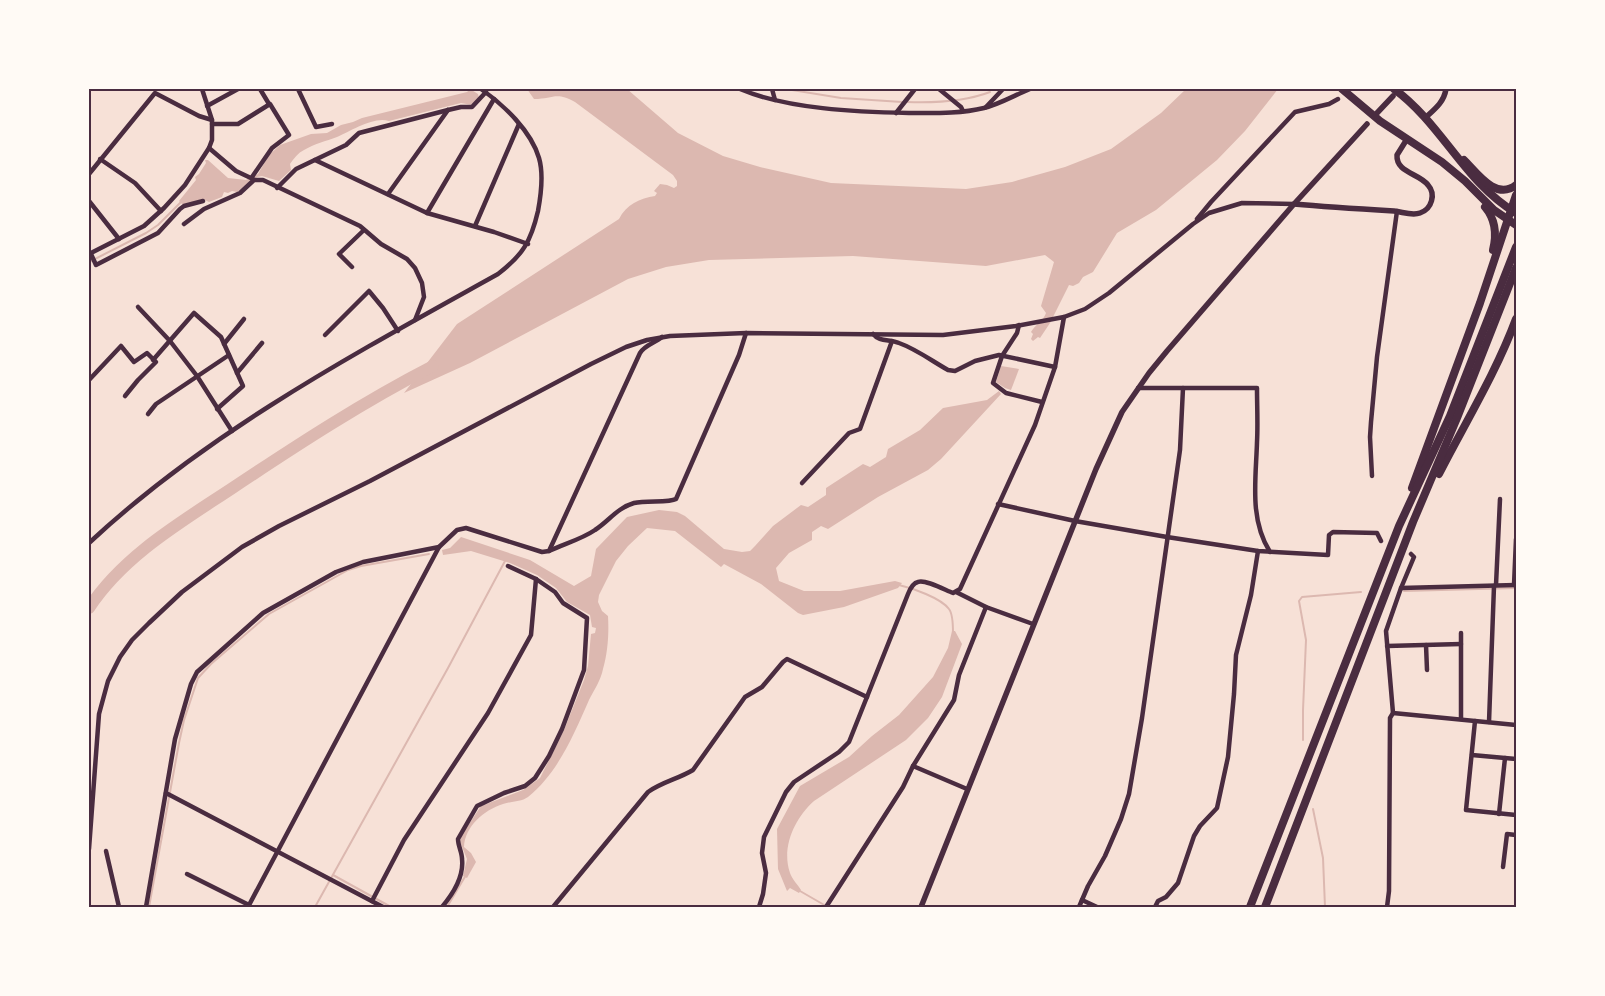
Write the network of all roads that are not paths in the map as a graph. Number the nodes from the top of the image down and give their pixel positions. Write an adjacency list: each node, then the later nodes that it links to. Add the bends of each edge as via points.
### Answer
1 (202, 89): 20 (street)
2 (238, 89): 20 (street)
3 (260, 89): 19 (street)
4 (298, 89): 28 (street, via 316,127)
5 (481, 89): 14 (street)
6 (740, 89): 18 (street)
7 (772, 89): 18 (street)
8 (915, 89): 24 (street)
9 (939, 89): 23 (street)
10 (1003, 89): 21 (street)
11 (1030, 89): 21 (street)
12 (1342, 89): 31 (highway, via 1380,122)
13 (1446, 89): 26 (street, via 1441,103)
14 (486, 92): 17 (street); 22 (street, via 472,107)
15 (1394, 92): 25 (street); 26 (highway)
16 (1338, 98): 52 (street, via 1329,104 1295,112 1288,118)
17 (494, 99): 29 (street); 49 (street)
18 (775, 100): 24 (street)
19 (269, 104): 27 (street, via 238,124); 37 (street, via 289,135 272,148)
20 (207, 106): 27 (street)
21 (985, 108): 23 (street)
22 (448, 110): 35 (street, via 359,133 346,145); 41 (street)
23 (963, 111): 24 (street)
24 (896, 112)
25 (1376, 113)
26 (1425, 118): 32 (highway)
27 (212, 122): 33 (street); 34 (street, via 155,94)
28 (332, 124)
29 (519, 124): 54 (street); 57 (street, via 540,159 540,203)
30 (1367, 124): 45 (street)
31 (1407, 139): 38 (highway); 47 (street, via 1397,155 1399,165 1430,186 1431,202 1422,212)
32 (1445, 140): 39 (highway, via 1495,188 1503,190); 48 (highway, via 1470,174)
33 (209, 148): 37 (street, via 236,171); 46 (street, via 185,185)
34 (100, 159): 36 (street); 46 (street, via 135,183)
35 (315, 160): 40 (street, via 296,169); 41 (street)
36 (89, 174)
37 (253, 179): 40 (street, via 263,180); 51 (street, via 240,193 204,208)
38 (1465, 181): 50 (highway); 63 (highway, via 1470,192 1492,216 1496,236)
39 (1516, 185)
40 (277, 188): 55 (street)
41 (388, 194): 49 (street)
42 (1516, 195): 48 (highway)
43 (89, 201): 56 (street)
44 (204, 201): 59 (street, via 180,209 158,233 96,265)
45 (1294, 204): 47 (street); 52 (street, via 1242,203 1209,213); 86 (street)
46 (161, 211): 56 (street, via 144,226)
47 (1396, 211): 93 (street, via 1371,422)
48 (1513, 211): 50 (highway)
49 (427, 213): 54 (street)
50 (1508, 220): 53 (highway); 63 (highway)
51 (184, 224)
52 (1193, 224): 65 (street, via 1109,293)
53 (1516, 225)
54 (475, 226): 57 (street)
55 (364, 230): 60 (street, via 339,254); 68 (street, via 415,268 424,297)
56 (119, 240): 59 (street)
57 (528, 244): 68 (street, via 513,263 498,274)
58 (1516, 247): 62 (highway)
59 (92, 257)
60 (352, 267)
61 (1516, 268): 62 (highway)
62 (1504, 289): 98 (highway, via 1457,418); 99 (highway)
63 (1480, 303): 99 (highway)
64 (138, 307): 75 (street)
65 (1064, 317): 69 (street); 82 (street)
66 (244, 319): 78 (street)
67 (1516, 319): 98 (highway, via 1481,396)
68 (415, 320): 70 (street)
69 (1022, 325): 72 (street, via 943,335); 80 (street)
70 (398, 331): 73 (street, via 369,290); 92 (street, via 328,369)
71 (746, 333): 72 (street); 74 (street); 105 (street, via 740,355 676,499 633,503 615,512 589,534)
72 (873, 334): 76 (street)
73 (325, 335)
74 (663, 337): 105 (street, via 640,353); 137 (street, via 626,347 591,364 279,526 242,548 182,592 132,640 108,681 99,714)
75 (170, 341): 78 (street, via 194,313); 81 (street); 84 (street)
76 (892, 341): 80 (street, via 955,371 984,358); 94 (street, via 860,429 850,433)
77 (262, 343): 83 (street)
78 (224, 344): 79 (street)
79 (229, 355): 83 (street); 84 (street)
80 (1002, 356): 82 (street); 89 (street, via 993,383 1001,389)
81 (153, 360): 85 (street, via 147,353 134,362 121,346); 88 (street, via 156,362)
82 (1055, 367): 89 (street)
83 (237, 374): 90 (street, via 243,386)
84 (197, 376): 90 (street); 91 (street, via 156,404)
85 (89, 380)
86 (1138, 388): 87 (street); 97 (street, via 1107,441)
87 (1183, 388): 100 (street, via 1180,450); 107 (street, via 1257,388 1256,512 1263,540)
88 (125, 396)
89 (1042, 402): 96 (street, via 1035,425)
90 (217, 408): 92 (street)
91 (148, 414)
92 (232, 432): 103 (street, via 170,474)
93 (1372, 476)
94 (802, 482)
95 (1500, 499): 112 (street)
96 (998, 504): 97 (street); 114 (street)
97 (1075, 521): 100 (street); 116 (street)
98 (1413, 522): 157 (highway)
99 (1399, 526): 156 (highway)
100 (1167, 537): 106 (street); 143 (street, via 1129,794 1106,856)
101 (1516, 539): 111 (street)
102 (1381, 541): 107 (street, via 1377,533 1333,532 1328,535 1328,555)
103 (89, 543)
104 (439, 547): 105 (street, via 457,530 466,528 542,552); 133 (street, via 363,562 336,572 263,613 206,663 191,684 175,739); 139 (street)
105 (549, 551)
106 (1258, 551): 107 (street); 155 (street, via 1236,656 1228,757 1217,808 1194,836 1178,883)
107 (1270, 552)
108 (1410, 554): 113 (street, via 1414,556)
109 (508, 566): 110 (street)
110 (536, 579): 142 (street, via 531,635 488,713 404,840); 149 (street, via 555,592 563,603 587,618 584,670 558,738 535,778 525,786 480,804 468,820 458,839 461,874 452,895)
111 (1515, 585): 112 (street)
112 (1494, 587): 113 (street); 126 (street)
113 (1401, 588): 120 (street, via 1386,632)
114 (956, 592): 115 (street); 122 (street, via 923,581 913,585)
115 (986, 607): 116 (street); 131 (street, via 959,675 954,700)
116 (1033, 624): 132 (street)
117 (1461, 633): 118 (street)
118 (1461, 644): 119 (street); 124 (street)
119 (1426, 645): 120 (street); 121 (street)
120 (1388, 646): 123 (street)
121 (1427, 670)
122 (867, 697): 150 (street, via 787,659 762,687 745,697 693,770 658,784 648,792); 151 (street, via 849,742 794,782 786,792 764,837 762,853 766,873)
123 (1393, 713): 124 (street); 158 (street, via 1390,718)
124 (1461, 719): 125 (street)
125 (1475, 721): 126 (street); 128 (street)
126 (1488, 722): 127 (street)
127 (1516, 725)
128 (1472, 755): 129 (street); 134 (street, via 1466,810)
129 (1505, 758): 130 (street); 134 (street)
130 (1516, 759)
131 (913, 766): 132 (street); 145 (street)
132 (967, 789): 152 (street)
133 (168, 794): 139 (street); 147 (street)
134 (1499, 814): 135 (street)
135 (1516, 816)
136 (1516, 835): 140 (street, via 1507,834)
137 (89, 850)
138 (106, 851): 146 (street)
139 (277, 851): 142 (street); 144 (street)
140 (1503, 867)
141 (187, 874): 144 (street)
142 (373, 899): 148 (street)
143 (1082, 900): 153 (street); 154 (street)
144 (249, 906)
145 (827, 906)
146 (119, 907)
147 (146, 907)
148 (383, 907)
149 (442, 907)
150 (553, 907)
151 (759, 907)
152 (922, 907)
153 (1079, 907)
154 (1097, 907)
155 (1155, 907)
156 (1250, 907)
157 (1265, 907)
158 (1387, 907)

